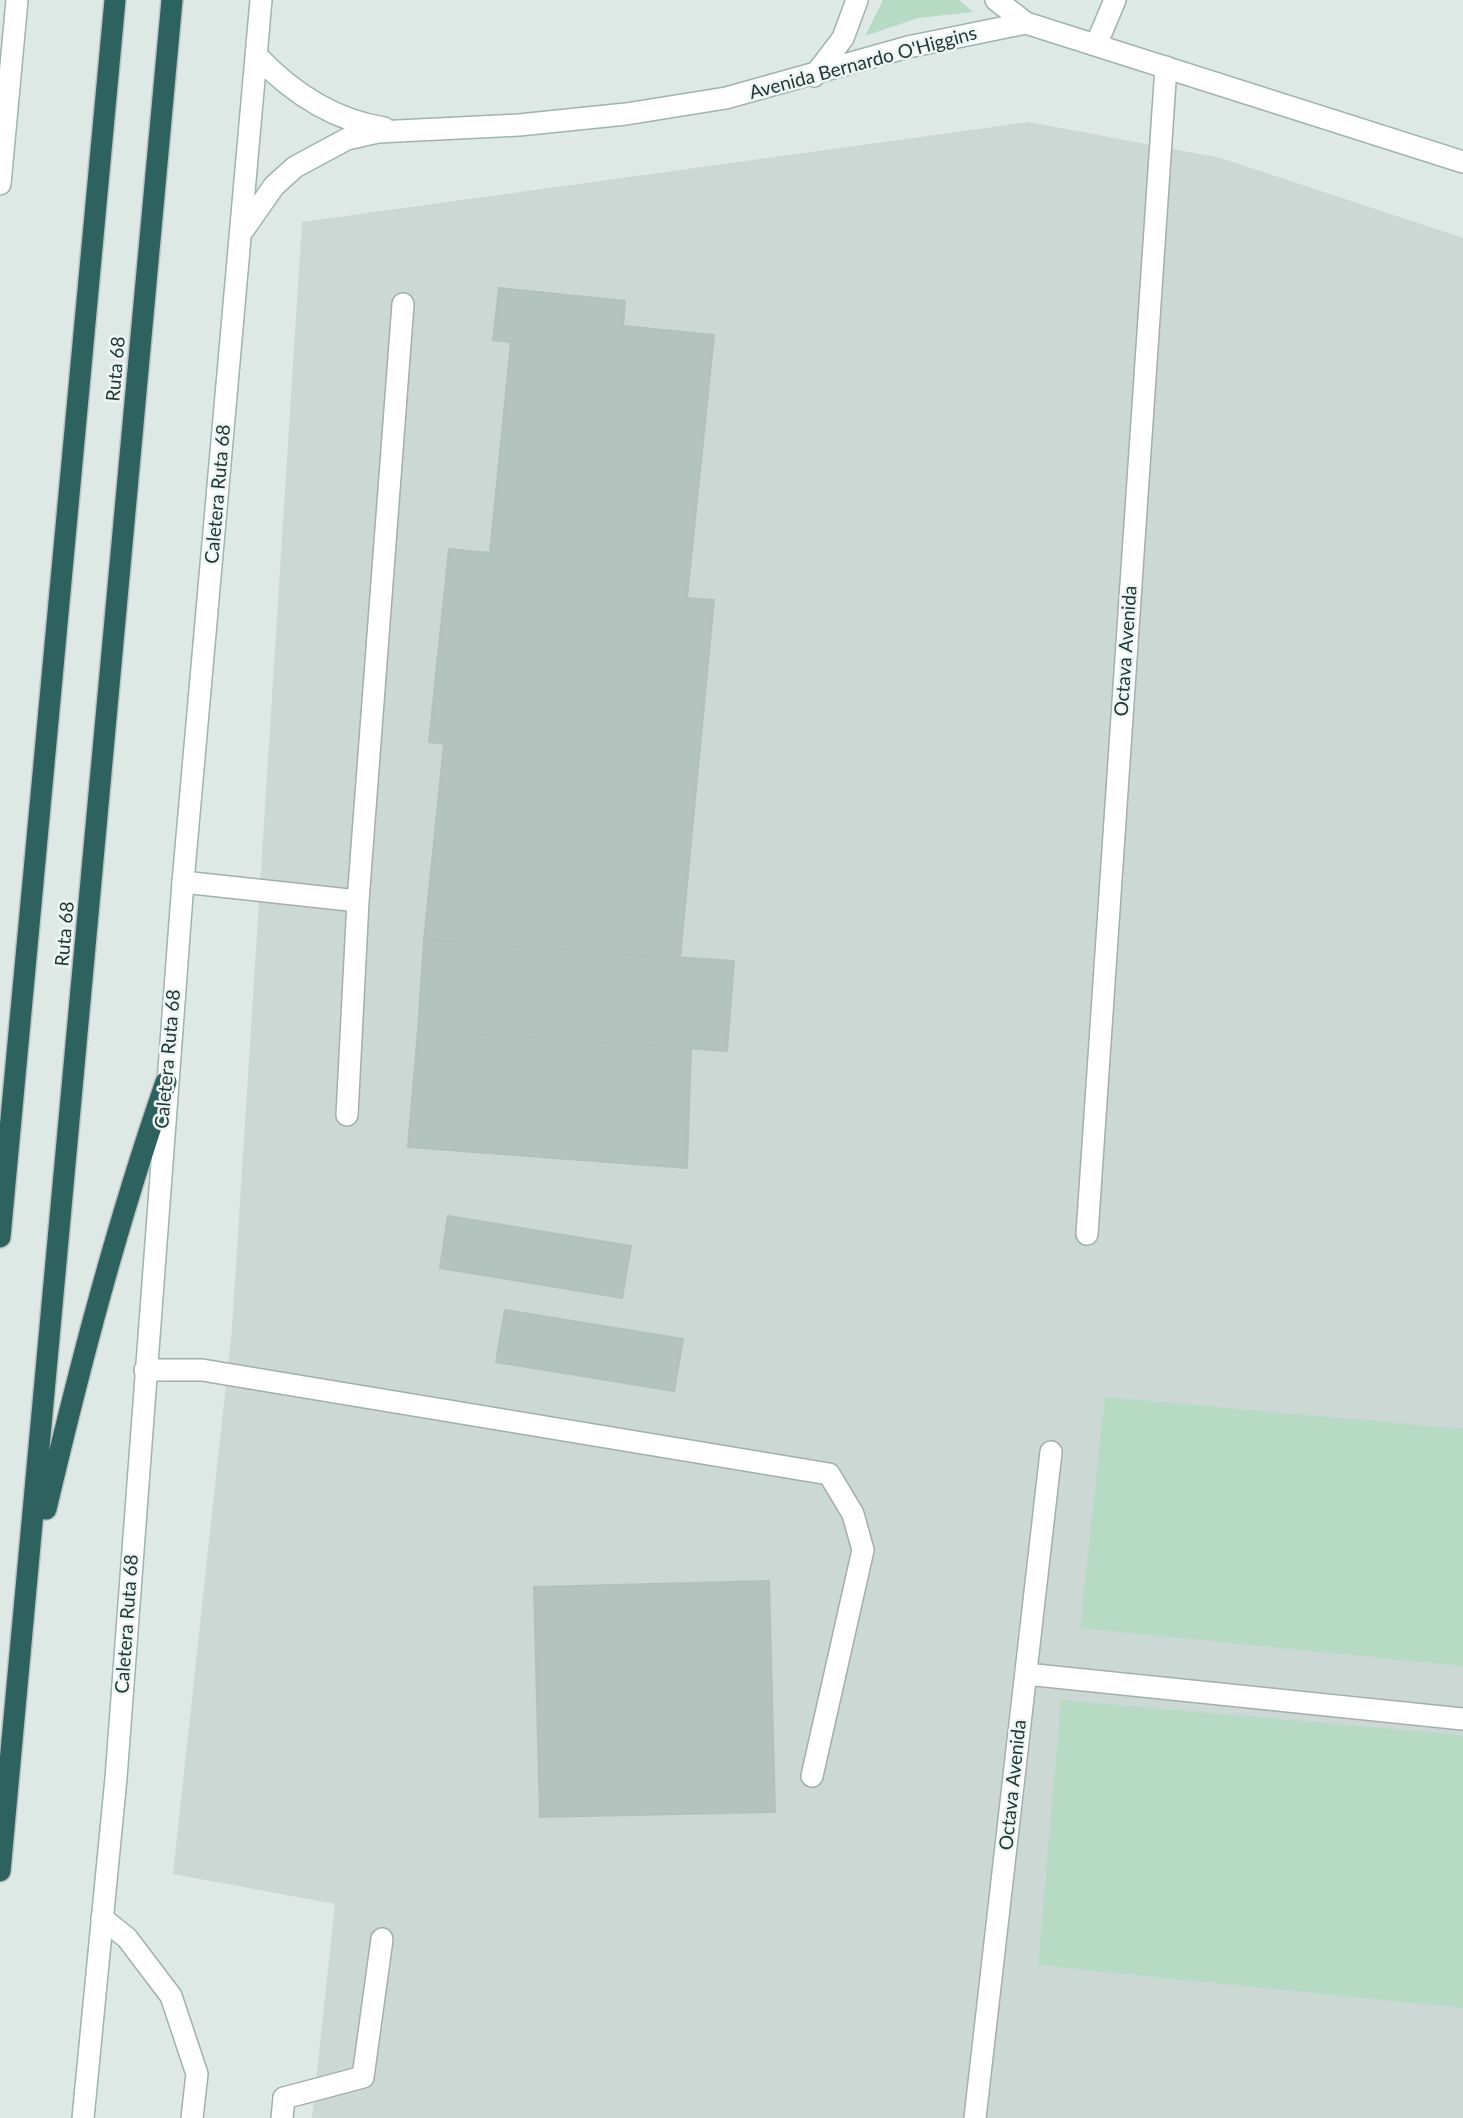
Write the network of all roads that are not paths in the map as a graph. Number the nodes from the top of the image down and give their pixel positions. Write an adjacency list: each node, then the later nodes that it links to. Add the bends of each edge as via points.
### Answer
1 (17, 0): 14 (main road)
2 (115, 0): 24 (highway, Ruta 68)
3 (172, 0): 27 (highway, Ruta 68)
4 (261, 0): 10 (main road, Caletera Ruta 68)
5 (857, 0): 12 (main road, via 844,38)
6 (996, 0): 8 (main road)
7 (1115, 0): 9 (main road)
8 (1026, 23): 9 (main road, Avenida Bernardo O'Higgins); 12 (main road, Avenida Bernardo O'Higgins, via 908,47)
9 (1096, 45): 11 (main road, Avenida Bernardo O'Higgins)
10 (256, 55): 13 (main road, Avenida Bernardo O'Higgins, via 297,93 321,107 350,120); 17 (main road, Caletera Ruta 68)
11 (1166, 67): 15 (main road, Avenida Bernardo O'Higgins); 23 (main road, Octava Avenida)
12 (814, 76): 13 (main road, Avenida Bernardo O'Higgins, via 726,98 626,114)
13 (410, 130): 17 (main road, Avenida Bernardo O'Higgins, via 347,139 318,152 274,186)
14 (3, 132): 16 (main road)
15 (1463, 162)
16 (0, 184)
17 (243, 232): 19 (main road, Caletera Ruta 68)
18 (403, 304): 20 (main road)
19 (183, 882): 20 (main road); 21 (main road, Caletera Ruta 68)
20 (358, 901): 22 (main road)
21 (166, 1082): 25 (main road, Caletera Ruta 68); 27 (highway, via 100,1291)
22 (347, 1115)
23 (1087, 1234)
24 (0, 1237)
25 (145, 1370): 30 (main road, via 202,1370 830,1474 853,1514 863,1550); 32 (main road, Caletera Ruta 68)
26 (1051, 1452): 28 (main road, Octava Avenida)
27 (29, 1583): 31 (highway, Ruta 68)
28 (1026, 1674): 29 (main road); 37 (main road, Octava Avenida)
29 (1463, 1718)
30 (812, 1776)
31 (0, 1871)
32 (102, 1918): 35 (main road, Caletera Ruta 68); 36 (main road, via 127,1938 171,1996 197,2074)
33 (382, 1939): 34 (main road, via 363,2077)
34 (283, 2108)
35 (83, 2118)
36 (192, 2118)
37 (975, 2118)

